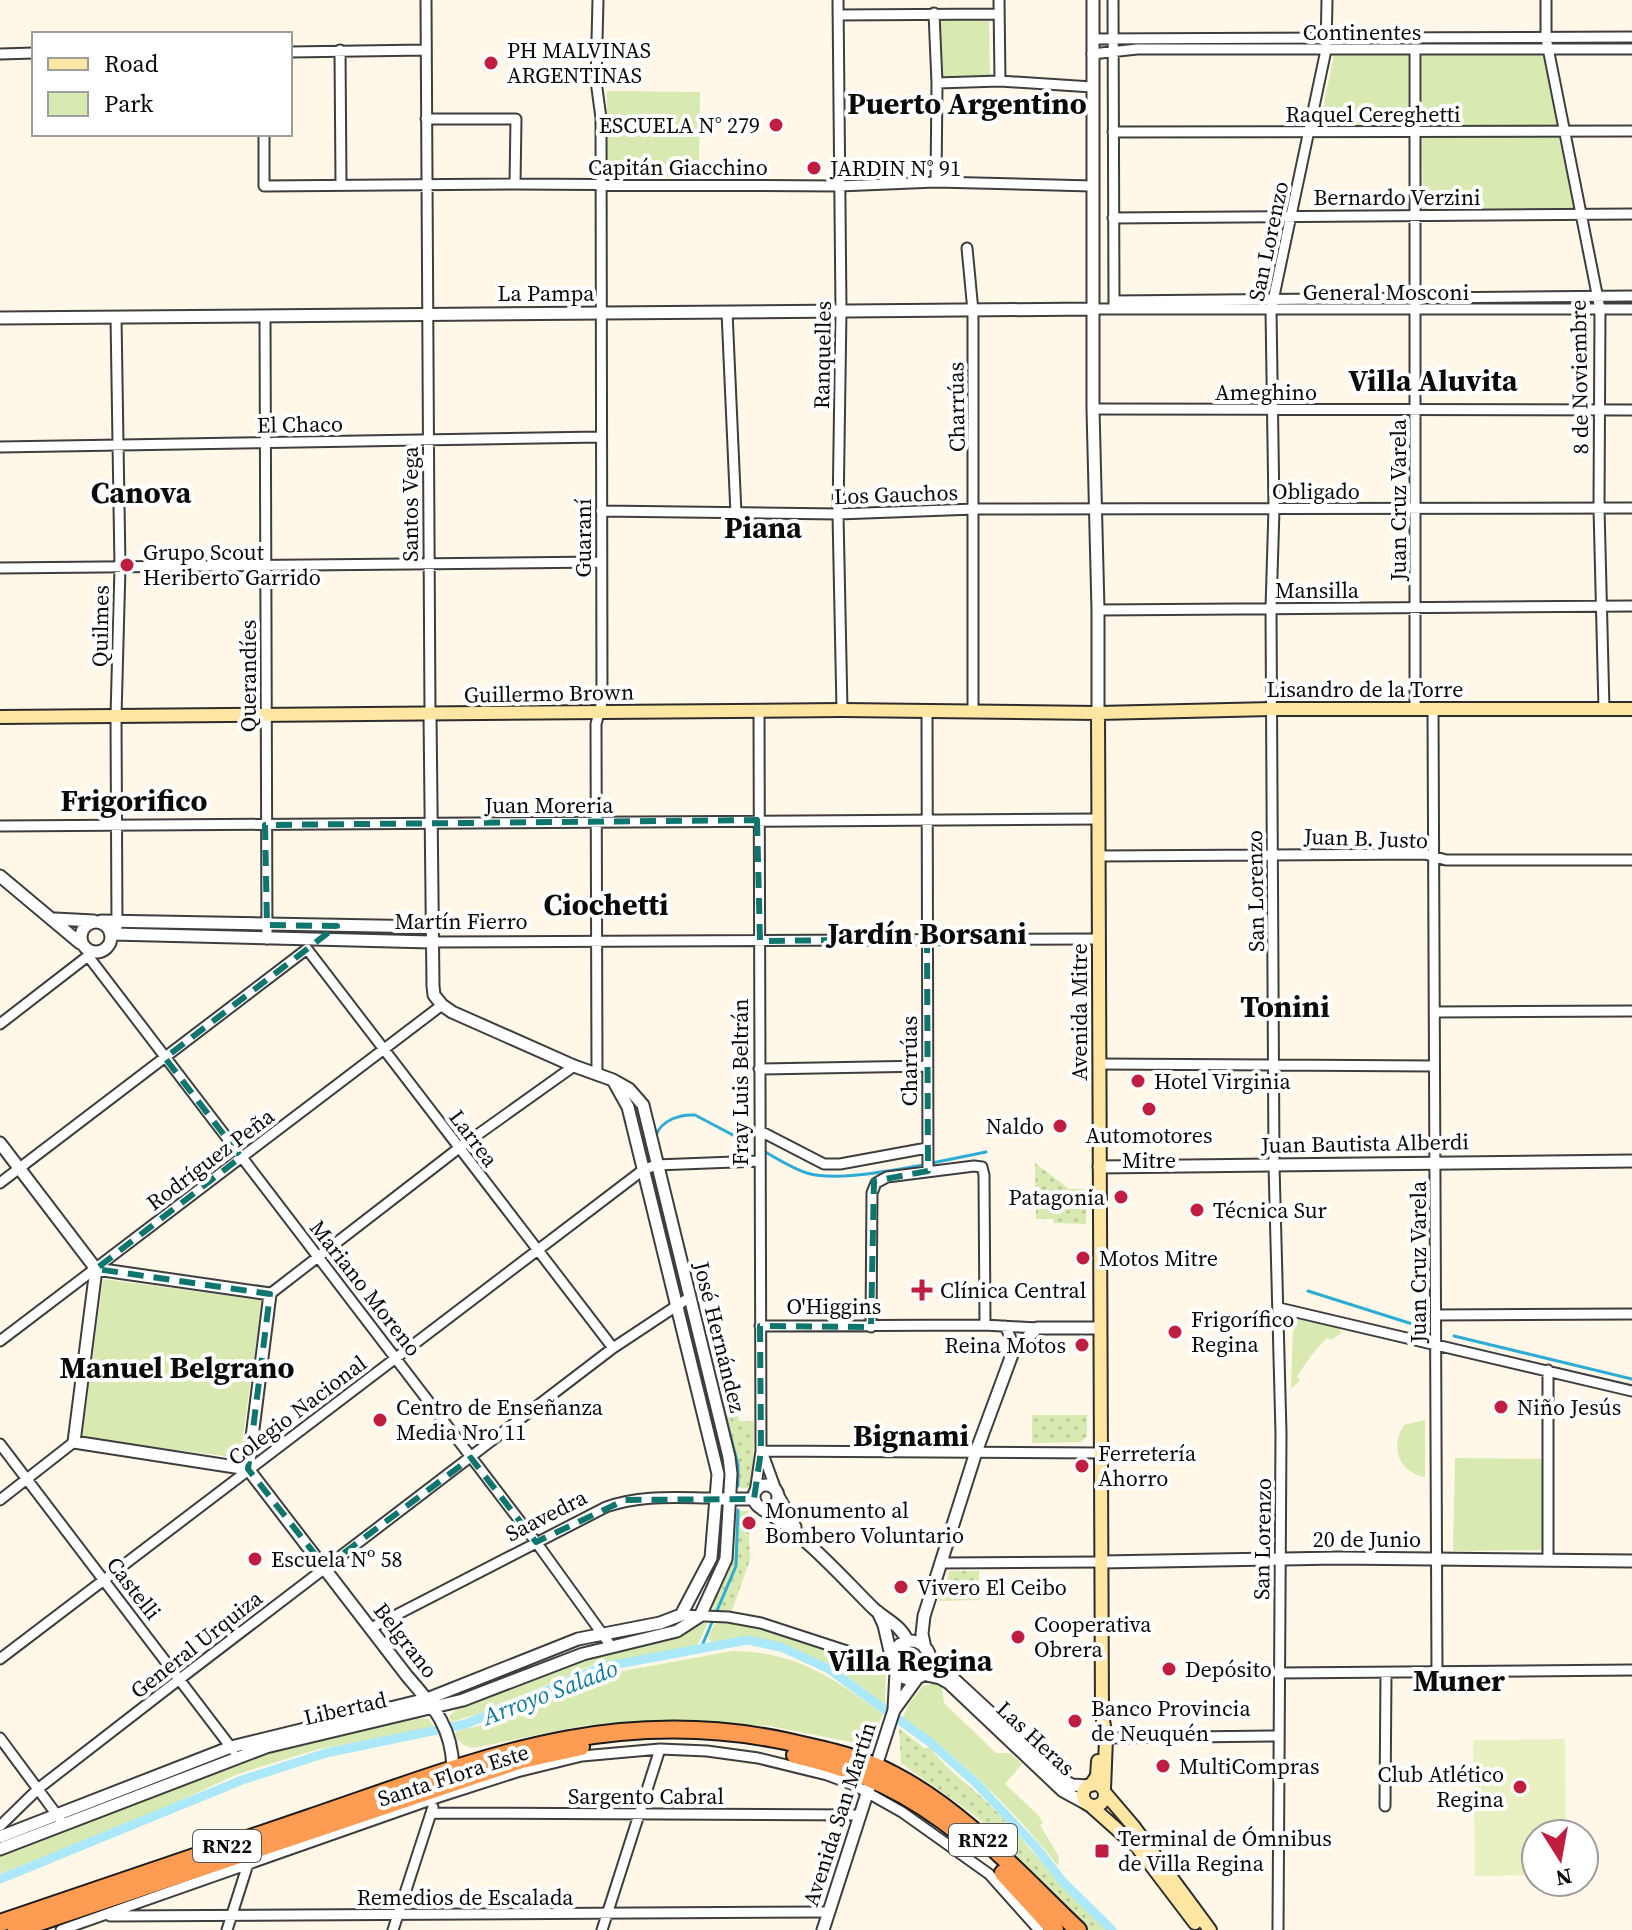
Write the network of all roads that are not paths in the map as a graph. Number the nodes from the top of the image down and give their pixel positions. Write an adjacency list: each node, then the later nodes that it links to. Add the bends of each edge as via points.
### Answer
1 (426, 0): 19 (street, Santos Vega)
2 (598, 0): 42 (street, Guaraní)
3 (838, 0): 11 (street, Ranquelles)
4 (999, 0): 10 (street)
5 (1093, 0): 14 (street, Avenida Mitre)
6 (1113, 0): 15 (street)
7 (1327, 0): 16 (street, San Lorenzo)
8 (1546, 0): 13 (street, 8 de Noviembre)
9 (934, 13): 10 (street); 11 (street); 29 (street)
10 (999, 14): 28 (street)
11 (838, 15): 43 (street, Ranquelles)
12 (1632, 37): 13 (street, Continentes)
13 (1546, 38): 16 (street, Continentes); 21 (street, 8 de Noviembre)
14 (1093, 39): 15 (street, Continentes); 27 (street, Avenida Mitre)
15 (1114, 39): 16 (street, Continentes); 25 (street)
16 (1327, 39): 20 (street, San Lorenzo)
17 (1632, 49): 21 (street, Continentes)
18 (340, 50): 19 (street); 23 (street); 39 (street)
19 (426, 50): 31 (street, Santos Vega)
20 (1326, 50): 22 (street, Continentes); 25 (street, Continentes); 32 (street, San Lorenzo)
21 (1548, 50): 22 (street, Continentes); 33 (street, 8 de Noviembre)
22 (1415, 51): 36 (street, Juan Cruz Varela)
23 (292, 52)
24 (32, 53): 26 (street)
25 (1113, 53): 27 (street, Continentes); 35 (street)
26 (0, 54)
27 (1092, 54): 30 (street, Avenida Mitre)
28 (1000, 81): 29 (street); 30 (street)
29 (937, 83): 38 (street)
30 (1092, 87): 44 (street, Avenida Mitre)
31 (426, 119): 40 (street, via 516,119); 41 (street, Santos Vega)
32 (1310, 131): 35 (street, Raquel Cereghetti); 36 (street, Raquel Cereghetti); 46 (street, San Lorenzo)
33 (1564, 131): 34 (street, Raquel Cereghetti); 36 (street, Raquel Cereghetti); 48 (street, 8 de Noviembre)
34 (1632, 131)
35 (1113, 132): 49 (street)
36 (1415, 133): 47 (street, Juan Cruz Varela)
37 (264, 136): 39 (street, Capitán Giacchino, via 264,186)
38 (936, 182): 43 (street, Capitán Giacchino); 44 (street, Capitán Giacchino)
39 (341, 184): 41 (street, Capitán Giacchino)
40 (515, 184): 41 (street, Capitán Giacchino); 42 (street, Capitán Giacchino)
41 (428, 185): 64 (street, Santos Vega)
42 (599, 185): 43 (street, Capitán Giacchino); 65 (street, Guaraní)
43 (839, 186): 59 (street, Ranquelles)
44 (1092, 186): 56 (street, Avenida Mitre)
45 (1632, 214): 48 (street, Bernardo Verzini)
46 (1291, 215): 47 (street, Bernardo Verzini); 49 (street, Bernardo Verzini); 54 (street, San Lorenzo)
47 (1415, 215): 48 (street, Bernardo Verzini); 53 (street, Juan Cruz Varela)
48 (1582, 215): 51 (street, 8 de Noviembre)
49 (1113, 218): 55 (street)
50 (967, 248): 62 (street, Charrúas)
51 (1597, 296): 52 (street, General Mosconi); 53 (street, General Mosconi); 57 (street, 8 de Noviembre)
52 (1632, 296)
53 (1416, 297): 54 (street, General Mosconi); 61 (street, Juan Cruz Varela)
54 (1272, 298): 55 (street, General Mosconi); 60 (street, San Lorenzo)
55 (1114, 306): 56 (street, General Mosconi); 60 (street, General Mosconi)
56 (1093, 309): 62 (street, La Pampa); 70 (street, Avenida Mitre)
57 (1600, 309): 58 (street, General Mosconi); 61 (street, General Mosconi); 72 (street, 8 de Noviembre)
58 (1632, 309)
59 (841, 310): 62 (street, La Pampa); 63 (street, La Pampa); 87 (street, Ranquelles)
60 (1271, 310): 61 (street, General Mosconi); 71 (street, San Lorenzo)
61 (1416, 310): 69 (street, Juan Cruz Varela)
62 (973, 311): 81 (street, Charrúas)
63 (727, 312): 65 (street, La Pampa); 86 (street)
64 (428, 313): 65 (street, La Pampa); 66 (street, La Pampa); 75 (street, Santos Vega)
65 (600, 313): 74 (street, Guaraní)
66 (265, 316): 67 (street, La Pampa); 76 (street, Querandíes)
67 (116, 317): 68 (street, La Pampa); 77 (street, Quilmes)
68 (0, 318)
69 (1416, 408): 71 (street, Ameghino); 72 (street, Ameghino); 83 (street, Juan Cruz Varela)
70 (1093, 409): 71 (street, Ameghino); 84 (street, Avenida Mitre)
71 (1270, 410): 82 (street, San Lorenzo)
72 (1599, 410): 73 (street, Ameghino); 79 (street, 8 de Noviembre)
73 (1632, 410)
74 (600, 437): 75 (street, El Chaco); 85 (street, Guaraní)
75 (430, 439): 76 (street, El Chaco); 89 (street, Santos Vega)
76 (266, 442): 77 (street, El Chaco); 90 (street, Querandíes)
77 (118, 445): 78 (street, El Chaco); 91 (street, Quilmes)
78 (0, 447)
79 (1599, 508): 80 (street, Obligado); 83 (street, Obligado); 93 (street, 8 de Noviembre)
80 (1632, 508)
81 (975, 509): 84 (street, Los Gauchos); 87 (street, Los Gauchos); 105 (street, Charrúas)
82 (1274, 509): 83 (street, Obligado); 84 (street, Obligado); 95 (street, San Lorenzo)
83 (1414, 509): 96 (street, Juan Cruz Varela)
84 (1096, 510): 97 (street, Avenida Mitre)
85 (601, 511): 86 (street, Los Gauchos); 88 (street, Guaraní)
86 (736, 514): 87 (street, Los Gauchos)
87 (838, 514): 103 (street, Ranquelles)
88 (600, 562): 89 (street); 106 (street, Guaraní)
89 (430, 564): 90 (street); 109 (street, Santos Vega)
90 (266, 566): 91 (street); 111 (street, Querandíes)
91 (120, 567): 92 (street); 110 (street, Quilmes)
92 (0, 568)
93 (1601, 606): 94 (street, Mansilla); 96 (street, Mansilla); 101 (street, 8 de Noviembre)
94 (1632, 606)
95 (1271, 608): 96 (street, Mansilla); 97 (street, Mansilla); 99 (street, San Lorenzo)
96 (1416, 608): 100 (street, Juan Cruz Varela)
97 (1098, 610): 108 (street, Avenida Mitre)
98 (1433, 708): 100 (main road, Lisandro de la Torre); 101 (main road, Lisandro de la Torre); 123 (street, Juan Cruz Varela)
99 (1273, 709): 100 (main road, Lisandro de la Torre); 108 (main road, Lisandro de la Torre); 121 (street, San Lorenzo)
100 (1415, 709)
101 (1604, 709): 102 (main road, Lisandro de la Torre)
102 (1632, 709)
103 (842, 710): 104 (main road, Guillermo Brown); 107 (main road, Guillermo Brown)
104 (927, 711): 105 (main road, Guillermo Brown); 115 (street, Charrúas)
105 (973, 711): 108 (main road, Guillermo Brown)
106 (600, 712): 107 (main road, Guillermo Brown); 109 (main road, Guillermo Brown); 116 (street, Guaraní)
107 (759, 712): 114 (street, Fray Luis Beltrán)
108 (1098, 713): 113 (main road, Avenida Mitre)
109 (430, 714): 111 (main road, Guillermo Brown); 117 (street, Santos Vega)
110 (116, 716): 111 (main road, Guillermo Brown); 112 (main road, Guillermo Brown); 118 (street, Quilmes)
111 (265, 716): 119 (street, Querandíes)
112 (0, 717)
113 (1098, 819): 115 (street, Juan Moreria); 122 (main road, Avenida Mitre)
114 (757, 820): 115 (street, Juan Moreria); 116 (street, Juan Moreria); 137 (street, Fray Luis Beltrán)
115 (927, 820): 134 (street, Charrúas)
116 (597, 822): 117 (street, Juan Moreria); 136 (street, Guaraní)
117 (430, 823): 119 (street, Juan Moreria); 131 (street, Santos Vega)
118 (117, 825): 119 (street, Juan Moreria); 120 (street, Juan Moreria); 128 (street, Quilmes)
119 (265, 825): 129 (street, Querandíes)
120 (0, 826)
121 (1273, 854): 122 (street, Juan B. Justo); 123 (street, Juan B. Justo); 148 (street, San Lorenzo)
122 (1098, 856): 135 (main road, Avenida Mitre)
123 (1435, 857): 124 (street, Juan B. Justo); 143 (street, Juan Cruz Varela)
124 (1632, 860)
125 (0, 876): 126 (street, Mariano Moreno)
126 (55, 919): 127 (street, Martín Fierro); 140 (street, Mariano Moreno)
127 (99, 921): 128 (street, Martín Fierro); 132 (street); 140 (street, via 82,932)
128 (117, 921): 129 (street, Martín Fierro); 132 (street, Quilmes)
129 (267, 925): 130 (street, Martín Fierro); 133 (street, Querandíes)
130 (306, 926): 131 (street, Martín Fierro); 139 (street)
131 (432, 927): 138 (street, Santos Vega)
132 (114, 934): 133 (street, Martín Fierro); 140 (street, via 101,949)
133 (267, 939): 139 (street, Martín Fierro)
134 (927, 939): 135 (street, Martín Fierro); 137 (street, Martín Fierro); 150 (street, Charrúas)
135 (1098, 939): 147 (main road, Avenida Mitre)
136 (597, 941): 137 (street, Martín Fierro); 138 (street, Martín Fierro); 153 (street, Guaraní)
137 (760, 941): 152 (street, Fray Luis Beltrán)
138 (431, 942): 139 (street, Martín Fierro); 141 (street, Santos Vega, via 434,995)
139 (307, 944): 145 (street, Larrea); 146 (street)
140 (85, 950): 144 (street); 146 (street, Mariano Moreno)
141 (442, 1005): 145 (street, Rodríguez Peña); 149 (street, José Hernández)
142 (1632, 1011): 143 (street)
143 (1435, 1012): 151 (street, Juan Cruz Varela)
144 (0, 1024)
145 (383, 1048): 157 (street, Larrea); 159 (street, Rodríguez Peña)
146 (165, 1058): 159 (street, Mariano Moreno); 166 (street)
147 (1099, 1064): 148 (street); 165 (main road, Avenida Mitre)
148 (1276, 1064): 151 (street); 164 (street, San Lorenzo)
149 (574, 1066): 153 (street, José Hernández); 157 (street)
150 (927, 1066): 152 (street); 158 (street, Charrúas)
151 (1434, 1066): 162 (street, Juan Cruz Varela)
152 (759, 1069): 155 (street, Fray Luis Beltrán)
153 (597, 1075): 154 (street, José Hernández)
154 (613, 1080): 163 (street, José Hernández, via 643,1105); 167 (street, José Hernández, via 628,1107)
155 (760, 1131): 158 (street, via 824,1164); 160 (street, Fray Luis Beltrán)
156 (0, 1143): 166 (street)
157 (459, 1148): 172 (street, Larrea); 173 (street)
158 (928, 1152): 168 (street, Charrúas)
159 (241, 1157): 173 (street, Mariano Moreno); 174 (street, Rodríguez Peña)
160 (760, 1161): 163 (street, Colegio Nacional); 182 (street, Fray Luis Beltrán)
161 (1632, 1161): 162 (street, Juan Bautista Alberdi)
162 (1436, 1162): 164 (street, Juan Bautista Alberdi); 180 (street, Juan Cruz Varela)
163 (656, 1165): 167 (street, Colegio Nacional); 170 (street, José Hernández)
164 (1274, 1165): 165 (street, Juan Bautista Alberdi); 178 (street, San Lorenzo)
165 (1099, 1167): 186 (main road, Avenida Mitre)
166 (19, 1169): 169 (street); 174 (street)
167 (643, 1170): 171 (street, José Hernández); 172 (street, Colegio Nacional)
168 (928, 1171): 181 (street, via 982,1167); 184 (street, via 887,1177 872,1193)
169 (0, 1183)
170 (671, 1222): 171 (street); 176 (street, José Hernández)
171 (656, 1226): 177 (street, José Hernández)
172 (536, 1249): 189 (street, Larrea); 191 (street, Colegio Nacional)
173 (317, 1258): 175 (street); 191 (street, Mariano Moreno)
174 (96, 1269): 175 (street); 187 (street, Rodríguez Peña); 194 (street)
175 (270, 1294): 200 (street)
176 (690, 1297): 177 (street, General Urquiza); 203 (street, José Hernández, via 729,1457)
177 (678, 1306): 189 (street, General Urquiza); 203 (street, José Hernández)
178 (1279, 1308): 188 (street); 209 (street, San Lorenzo)
179 (1632, 1314): 180 (street)
180 (1436, 1315): 188 (street, Juan Cruz Varela)
181 (985, 1325): 183 (street, O'Higgins); 184 (street, O'Higgins)
182 (760, 1326): 184 (street, O'Higgins); 196 (street, Fray Luis Beltrán)
183 (1005, 1326): 185 (street, O'Higgins); 190 (street)
184 (871, 1327)
185 (1037, 1328): 186 (street, O'Higgins); 190 (street)
186 (1100, 1328): 198 (main road, Avenida Mitre)
187 (0, 1341)
188 (1436, 1343): 192 (street); 208 (street, Juan Cruz Varela)
189 (613, 1348): 199 (street, General Urquiza)
190 (1013, 1352): 197 (street)
191 (394, 1358): 199 (street, Mariano Moreno); 200 (street, Colegio Nacional)
192 (1548, 1370): 193 (street); 210 (street)
193 (1632, 1391)
194 (74, 1442): 200 (street); 201 (street)
195 (0, 1444): 201 (street, Castelli)
196 (761, 1451): 197 (street); 202 (street, Fray Luis Beltrán); 205 (street, Fray Luis Beltrán)
197 (976, 1452): 198 (street); 213 (street)
198 (1101, 1453): 212 (main road, Avenida Mitre)
199 (471, 1458): 207 (street, Mariano Moreno); 214 (street, General Urquiza)
200 (248, 1469): 214 (street, Belgrano); 215 (street, Colegio Nacional)
201 (28, 1479): 204 (street); 215 (street, Castelli)
202 (777, 1493): 205 (street, Saavedra, via 764,1485); 205 (street, via 774,1507); 206 (street, Fray Luis Beltrán)
203 (723, 1498): 205 (street, Saavedra); 207 (street, Saavedra, via 625,1500); 217 (street, José Hernández, via 711,1558); 218 (street, José Hernández, via 726,1559)
204 (0, 1500)
205 (757, 1500): 206 (street, Fray Luis Beltrán)
206 (802, 1538): 216 (street, Fray Luis Beltrán)
207 (536, 1542): 220 (street, Saavedra); 221 (street, Mariano Moreno)
208 (1436, 1558): 209 (street, 20 de Junio); 210 (street, 20 de Junio); 230 (street, Juan Cruz Varela)
209 (1281, 1560): 212 (street, 20 de Junio); 228 (street, San Lorenzo)
210 (1548, 1560): 211 (street, 20 de Junio)
211 (1632, 1561)
212 (1101, 1562): 213 (street); 235 (main road, Avenida Mitre)
213 (941, 1563): 219 (street)
214 (325, 1567): 220 (street, Belgrano); 232 (street, General Urquiza)
215 (104, 1579): 225 (street, Colegio Nacional); 232 (street, Castelli)
216 (877, 1612): 222 (street, Fray Luis Beltrán, via 901,1629); 226 (street, Fray Luis Beltrán)
217 (681, 1615): 218 (street, Libertad); 221 (street, Libertad)
218 (704, 1616): 223 (street, Libertad, via 668,1634); 226 (street, Libertad, via 771,1626)
219 (924, 1616): 222 (street); 224 (street)
220 (371, 1628): 233 (street, Belgrano)
221 (603, 1633): 223 (street, Mariano Moreno); 233 (street, Libertad)
222 (908, 1642): 224 (street); 226 (street, via 896,1648)
223 (611, 1646): 233 (street, Libertad, via 463,1700)
224 (927, 1652): 231 (street, via 928,1666); 244 (street, Las Heras, via 1063,1780)
225 (0, 1659)
226 (894, 1666): 231 (street, via 906,1678); 234 (street, Avenida San Martín)
227 (1632, 1670): 230 (street)
228 (1278, 1673): 229 (street); 236 (street, San Lorenzo)
229 (1386, 1673): 230 (street); 247 (street)
230 (1437, 1673)
231 (920, 1676): 234 (street, Avenida San Martín); 246 (street, Las Heras, via 949,1683 1063,1791)
232 (181, 1678): 240 (street, Castelli); 243 (street, General Urquiza)
233 (430, 1703): 240 (street, Libertad); 241 (street, Belgrano, via 453,1753)
234 (894, 1710): 242 (street, Avenida San Martín)
235 (1102, 1714): 238 (main road, Avenida Mitre); 244 (main road, Avenida Mitre)
236 (1278, 1736): 238 (street); 273 (street, San Lorenzo)
237 (0, 1738): 243 (street)
238 (1106, 1738): 244 (main road, Avenida Mitre)
239 (660, 1749): 242 (street, Santa Flora Este, via 707,1751 775,1761 841,1779); 245 (street, Santa Flora Este, via 565,1760); 249 (street)
240 (234, 1752): 251 (street, Libertad)
241 (453, 1769): 242 (highway, RN22, via 554,1740 660,1728 714,1730 840,1754); 245 (street); 261 (highway, RN22)
242 (872, 1779): 245 (highway, RN22, via 770,1749 666,1739 619,1741 522,1760); 250 (street, Avenida San Martín); 268 (street, Santa Flora Este, via 902,1812 989,1874); 269 (highway, RN22, via 918,1802 963,1837); 270 (highway, RN22, via 914,1786 955,1815)
243 (39, 1788): 251 (street); 252 (street, General Urquiza)
244 (1097, 1788): 246 (main road, via 1082,1795); 246 (main road, via 1102,1803); 272 (main road, Las Heras, via 1134,1827)
245 (440, 1792): 248 (street); 255 (street, Santa Flora Este); 263 (highway, RN22)
246 (1088, 1805): 271 (main road, Las Heras, via 1138,1848)
247 (1385, 1806)
248 (431, 1813): 249 (street, Sargento Cabral); 259 (street)
249 (639, 1814): 250 (street, Sargento Cabral); 257 (street)
250 (860, 1815): 256 (street, Avenida San Martín)
251 (61, 1820): 253 (street, Libertad); 254 (street, Libertad)
252 (0, 1826)
253 (0, 1837)
254 (0, 1849)
255 (248, 1864): 258 (street, Santa Flora Este); 260 (street)
256 (829, 1912): 257 (street, Remedios de Escalada); 267 (street, Avenida San Martín)
257 (607, 1914): 259 (street, Remedios de Escalada); 266 (street)
258 (102, 1916): 260 (street, Remedios de Escalada); 262 (street, Santa Flora Este)
259 (398, 1916): 260 (street, Remedios de Escalada); 265 (street)
260 (231, 1917): 264 (street)
261 (0, 1923)
262 (67, 1929)
263 (16, 1930)
264 (227, 1930)
265 (393, 1930)
266 (602, 1930)
267 (823, 1930)
268 (1039, 1930)
269 (1055, 1930)
270 (1078, 1930)
271 (1201, 1930)
272 (1210, 1930)
273 (1278, 1930)

